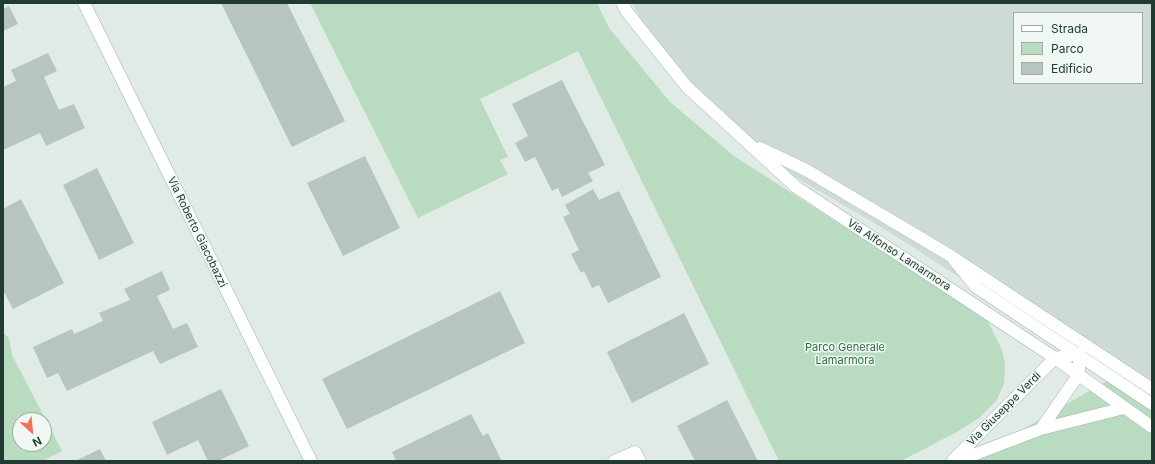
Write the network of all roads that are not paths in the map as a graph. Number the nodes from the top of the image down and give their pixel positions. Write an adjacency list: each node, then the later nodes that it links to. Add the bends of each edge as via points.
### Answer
1 (84, 3): 13 (street, Via Roberto Giacobazzi)
2 (622, 3): 3 (street, Via Alfonso Lamarmora, via 687,87)
3 (750, 144): 4 (street, Via Alfonso Lamarmora, via 806,170); 6 (street, Via Alfonso Lamarmora, via 796,187)
4 (951, 256): 5 (street, Via Alfonso Lamarmora, via 976,287); 8 (street, Via Alfonso Lamarmora)
5 (1079, 354): 6 (street); 7 (street); 9 (street, Via Alfonso Lamarmora)
6 (1055, 358): 7 (street, Via Alfonso Lamarmora); 16 (street, Via Giuseppe Verdi)
7 (1079, 374): 10 (street, Via Alfonso Lamarmora); 12 (street)
8 (1152, 389)
9 (1152, 404)
10 (1124, 408): 11 (street, Via Alfonso Lamarmora); 12 (street, Via Giuseppe Verdi)
11 (1152, 427)
12 (1041, 429): 17 (street, Via Giuseppe Verdi)
13 (311, 461)
14 (614, 461): 15 (street, via 635,452)
15 (640, 461)
16 (952, 461)
17 (957, 461)

